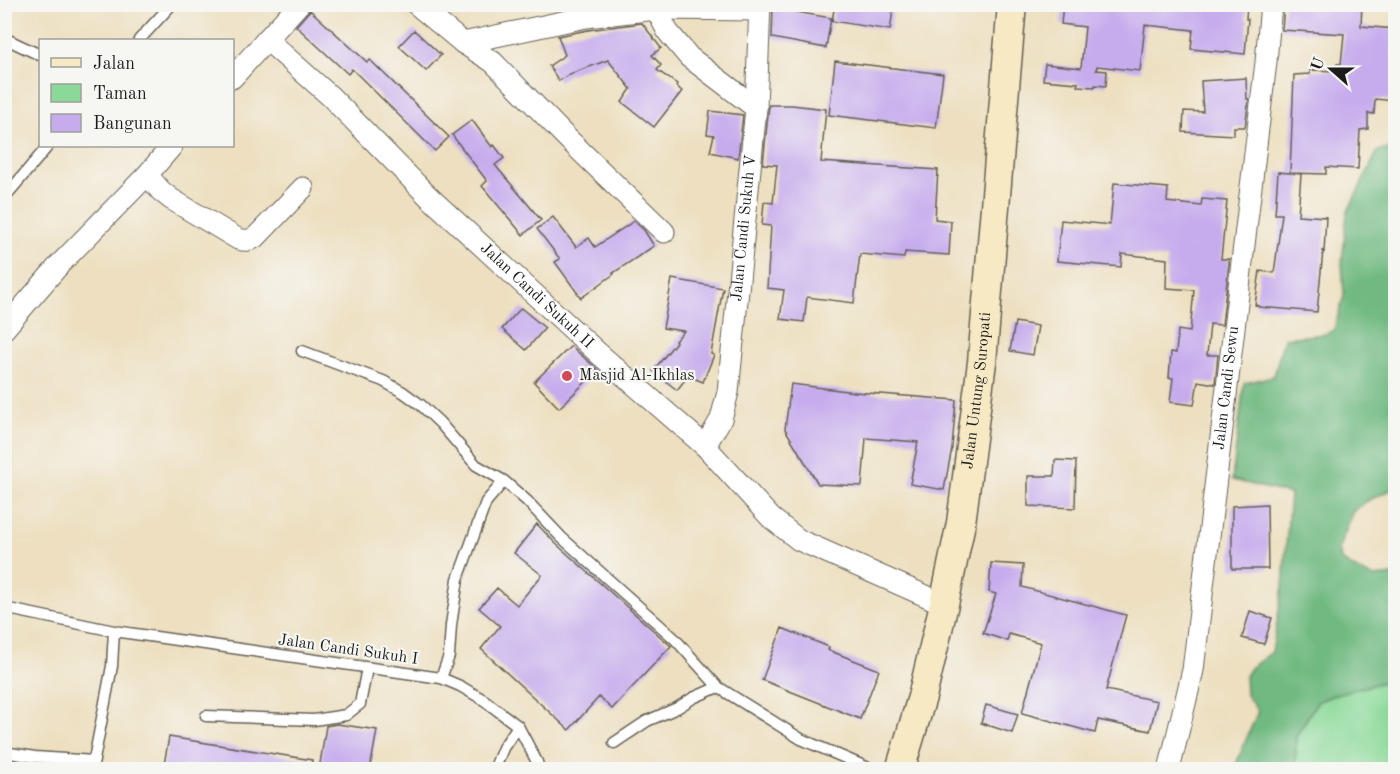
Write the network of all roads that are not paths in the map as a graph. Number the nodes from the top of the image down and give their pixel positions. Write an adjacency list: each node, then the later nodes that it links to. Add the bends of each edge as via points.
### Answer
1 (172, 4): 9 (lane)
2 (299, 4): 10 (street)
3 (416, 4): 11 (street)
4 (1012, 4): 25 (main road, Jalan Untung Suropati, via 982,362 961,523)
5 (1271, 4): 40 (street, Jalan Candi Sewu, via 1194,670)
6 (760, 7): 7 (street); 14 (street, Jalan Candi Sukuh V)
7 (657, 9): 11 (street, via 586,17); 14 (street, via 668,32 689,57)
8 (4, 38): 12 (lane)
9 (140, 39)
10 (267, 40): 13 (street); 23 (street, Jalan Candi Sukuh II, via 538,298)
11 (463, 43): 20 (street, via 494,62)
12 (39, 55)
13 (234, 76)
14 (756, 108): 23 (street, Jalan Candi Sukuh V, via 728,392 721,419)
15 (47, 147): 19 (lane)
16 (171, 147): 17 (street)
17 (147, 175): 18 (street, via 171,199 246,241 256,236); 21 (street, via 60,264)
18 (303, 188)
19 (4, 198)
20 (664, 232)
21 (4, 329)
22 (302, 351): 24 (lane, via 404,392 428,411 476,465)
23 (705, 446): 25 (street, Jalan Candi Sukuh II, via 771,518 799,540)
24 (504, 481): 29 (lane, via 486,502 458,579 447,661); 30 (lane, via 675,639)
25 (944, 604): 39 (main road, Jalan Untung Suropati)
26 (4, 608): 27 (lane, Jalan Candi Sukuh I)
27 (114, 631): 28 (lane, Jalan Candi Sukuh I); 35 (lane, via 112,666)
28 (367, 668): 29 (lane, Jalan Candi Sukuh I); 31 (lane, via 360,704 346,715 314,720)
29 (441, 678): 32 (lane, Jalan Candi Sukuh I, via 484,700)
30 (718, 687): 33 (lane, via 647,721); 38 (lane, via 801,739)
31 (206, 716)
32 (518, 726): 36 (lane); 37 (lane, Jalan Candi Sukuh I)
33 (614, 743)
34 (4, 752): 35 (lane)
35 (93, 765)
36 (494, 770)
37 (539, 770)
38 (873, 770)
39 (900, 770)
40 (1169, 770)

